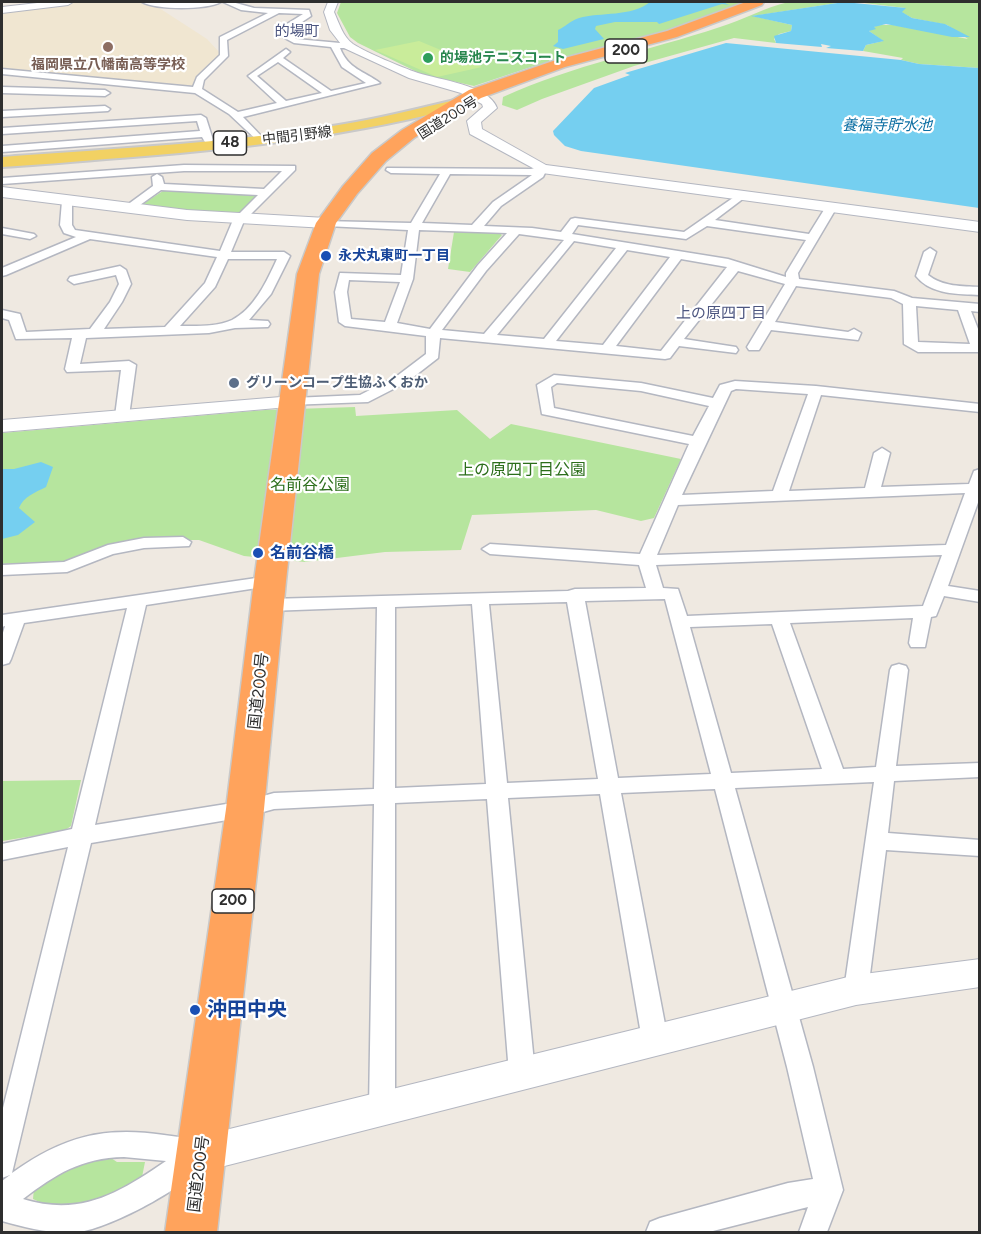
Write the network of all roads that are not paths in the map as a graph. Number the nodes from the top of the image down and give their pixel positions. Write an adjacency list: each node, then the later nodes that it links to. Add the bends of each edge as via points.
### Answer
1 (68, 2): 8 (street)
2 (146, 2): 3 (street, via 188,6)
3 (205, 2): 9 (street)
4 (227, 2): 11 (street)
5 (333, 2): 12 (street, via 329,12)
6 (757, 2): 20 (highway, 国道200号 / 200, via 694,27 559,64)
7 (771, 2): 20 (highway, 国道200号 / 200, via 696,32)
8 (25, 4): 10 (street)
9 (217, 6)
10 (2, 10)
11 (276, 12): 12 (street, via 309,14 287,29 284,34 289,38); 16 (street, via 223,39 225,56 200,79)
12 (341, 46): 19 (street, via 340,62 363,79 376,83); 20 (street)
13 (2, 72): 14 (street)
14 (127, 84): 16 (street); 18 (street)
15 (2, 90): 17 (street)
16 (197, 90): 26 (street)
17 (46, 93): 18 (street); 24 (street)
18 (110, 93): 23 (street, via 97,104)
19 (330, 94): 21 (street); 21 (street, via 282,55 252,76)
20 (478, 96): 22 (highway, 国道200号 / 200); 32 (main road, 中間引野線 / 48); 37 (highway, 国道200号 / 200); 38 (street, via 491,105 474,121 475,131)
21 (285, 105): 26 (street)
22 (456, 105): 28 (main road, 中間引野線 / 48); 30 (highway, 国道200号 / 200)
23 (105, 109): 24 (street); 27 (street)
24 (39, 112): 25 (street)
25 (2, 114)
26 (237, 115): 32 (street)
27 (105, 124): 29 (street); 31 (street, via 201,118); 33 (street)
28 (370, 125): 30 (main road, via 405,126 409,128); 32 (main road, 中間引野線 / 48)
29 (2, 131)
30 (408, 134): 37 (highway, 国道200号 / 200, via 379,157)
31 (207, 137): 32 (main road, 中間引野線 / 48); 33 (main road, 中間引野線 / 48)
32 (259, 138): 36 (main road, 中間引野線 / 48)
33 (105, 145): 34 (street); 35 (main road, 中間引野線 / 48)
34 (2, 149)
35 (2, 156)
36 (2, 162)
37 (381, 169): 40 (street); 51 (highway, 国道200号 / 200, via 350,190)
38 (542, 169): 40 (street); 45 (street); 54 (street, via 497,204)
39 (156, 170): 41 (street); 42 (street); 44 (street, via 291,168)
40 (447, 171): 52 (street)
41 (2, 182)
42 (159, 187): 44 (street); 48 (street)
43 (2, 192): 46 (street)
44 (267, 192): 49 (street)
45 (740, 196): 47 (street); 50 (street)
46 (68, 201): 48 (street); 60 (street, via 68,231)
47 (831, 207): 53 (street); 61 (street)
48 (129, 208): 49 (street)
49 (239, 220): 51 (street); 65 (street)
50 (705, 222): 59 (street); 61 (street)
51 (326, 223): 52 (street); 97 (highway, 国道200号 / 200, via 308,274)
52 (414, 227): 54 (street); 70 (street)
53 (980, 227)
54 (475, 229): 55 (street)
55 (516, 230): 58 (street); 85 (street)
56 (2, 231): 57 (street)
57 (30, 236)
58 (568, 236): 59 (street, via 575,221); 62 (street); 86 (street)
59 (686, 236): 64 (street)
60 (86, 237): 65 (street); 67 (street)
61 (813, 238): 72 (street, via 792,273)
62 (625, 245): 64 (street); 89 (street)
63 (930, 252): 73 (street, via 922,276 926,280 948,288)
64 (672, 254): 68 (street); 93 (street)
65 (224, 255): 78 (street, via 284,256 270,288); 82 (street, via 211,284)
66 (2, 260): 67 (street)
67 (19, 265): 69 (street)
68 (737, 267): 72 (street); 88 (street)
69 (2, 272)
70 (407, 279): 81 (street); 81 (street, via 344,276 341,292 345,322)
71 (74, 280): 83 (street, via 120,270 125,284)
72 (793, 281): 74 (street, via 894,295); 80 (street)
73 (980, 291)
74 (909, 302): 75 (street); 92 (street, via 911,345)
75 (963, 306): 76 (street); 92 (street, via 978,348)
76 (980, 308)
77 (2, 314): 84 (street, via 15,317 21,336)
78 (235, 324): 79 (street); 82 (street)
79 (263, 324)
80 (766, 325): 87 (street); 90 (street)
81 (390, 326): 85 (street)
82 (169, 330): 83 (street)
83 (95, 332): 84 (street)
84 (80, 333): 99 (street, via 72,369 129,365)
85 (433, 333): 86 (street); 97 (street, via 433,355 402,379 363,399)
86 (488, 337): 89 (street)
87 (853, 337)
88 (676, 342): 93 (street, via 665,355); 94 (street)
89 (547, 344): 93 (street)
90 (754, 347)
91 (897, 347): 92 (street)
92 (918, 348)
93 (606, 350)
94 (731, 350)
95 (816, 390): 96 (street, via 735,386 725,388); 98 (street); 105 (street)
96 (716, 402): 101 (street); 101 (street, via 641,387 554,379 544,385 547,411)
97 (292, 406): 99 (street); 112 (highway, 国道200号 / 200)
98 (980, 408)
99 (122, 416): 100 (street)
100 (2, 426)
101 (698, 441): 106 (street)
102 (882, 453): 104 (street)
103 (978, 483): 104 (street); 109 (street)
104 (872, 491): 105 (street)
105 (780, 495): 106 (street)
106 (673, 500): 110 (street)
107 (183, 542): 111 (street, via 144,543 108,550 67,567)
108 (490, 549): 110 (street)
109 (952, 549): 110 (street); 113 (street)
110 (646, 560): 114 (street)
111 (2, 570)
112 (270, 585): 118 (street); 119 (street); 134 (highway, 国道200号 / 200)
113 (938, 590): 116 (street); 120 (street, via 930,612)
114 (656, 592): 115 (street); 123 (street, via 672,593)
115 (575, 594): 117 (street); 131 (street)
116 (980, 597)
117 (480, 598): 119 (street); 132 (street)
118 (138, 600): 122 (street); 135 (street)
119 (386, 602): 133 (street)
120 (923, 612): 121 (street); 124 (street)
121 (779, 619): 123 (street); 129 (street)
122 (9, 620): 125 (street)
123 (680, 622): 130 (street)
124 (918, 643)
125 (2, 659)
126 (899, 670): 128 (street)
127 (980, 770): 128 (street)
128 (884, 775): 129 (street); 136 (street)
129 (835, 776): 130 (street)
130 (722, 781): 131 (street); 141 (street)
131 (609, 788): 132 (street); 142 (street)
132 (497, 791): 133 (street); 143 (street)
133 (384, 796): 134 (street, via 274,801); 144 (street)
134 (245, 809): 135 (street); 145 (highway, 国道200号 / 200)
135 (80, 836): 138 (street); 146 (street)
136 (878, 841): 137 (street); 140 (street)
137 (980, 848)
138 (2, 852)
139 (980, 973): 140 (street)
140 (856, 990): 141 (street)
141 (783, 1008): 142 (street); 147 (street)
142 (655, 1040): 143 (street)
143 (522, 1072): 144 (street)
144 (382, 1109): 145 (street)
145 (201, 1154): 148 (street, via 113,1144 81,1149 38,1170); 149 (street, via 138,1195 80,1220 51,1220); 150 (highway, 国道200号 / 200)
146 (2, 1165)
147 (829, 1190): 151 (street, via 789,1197); 152 (street)
148 (2, 1197)
149 (2, 1207)
150 (191, 1233)
151 (660, 1233)
152 (813, 1233)

